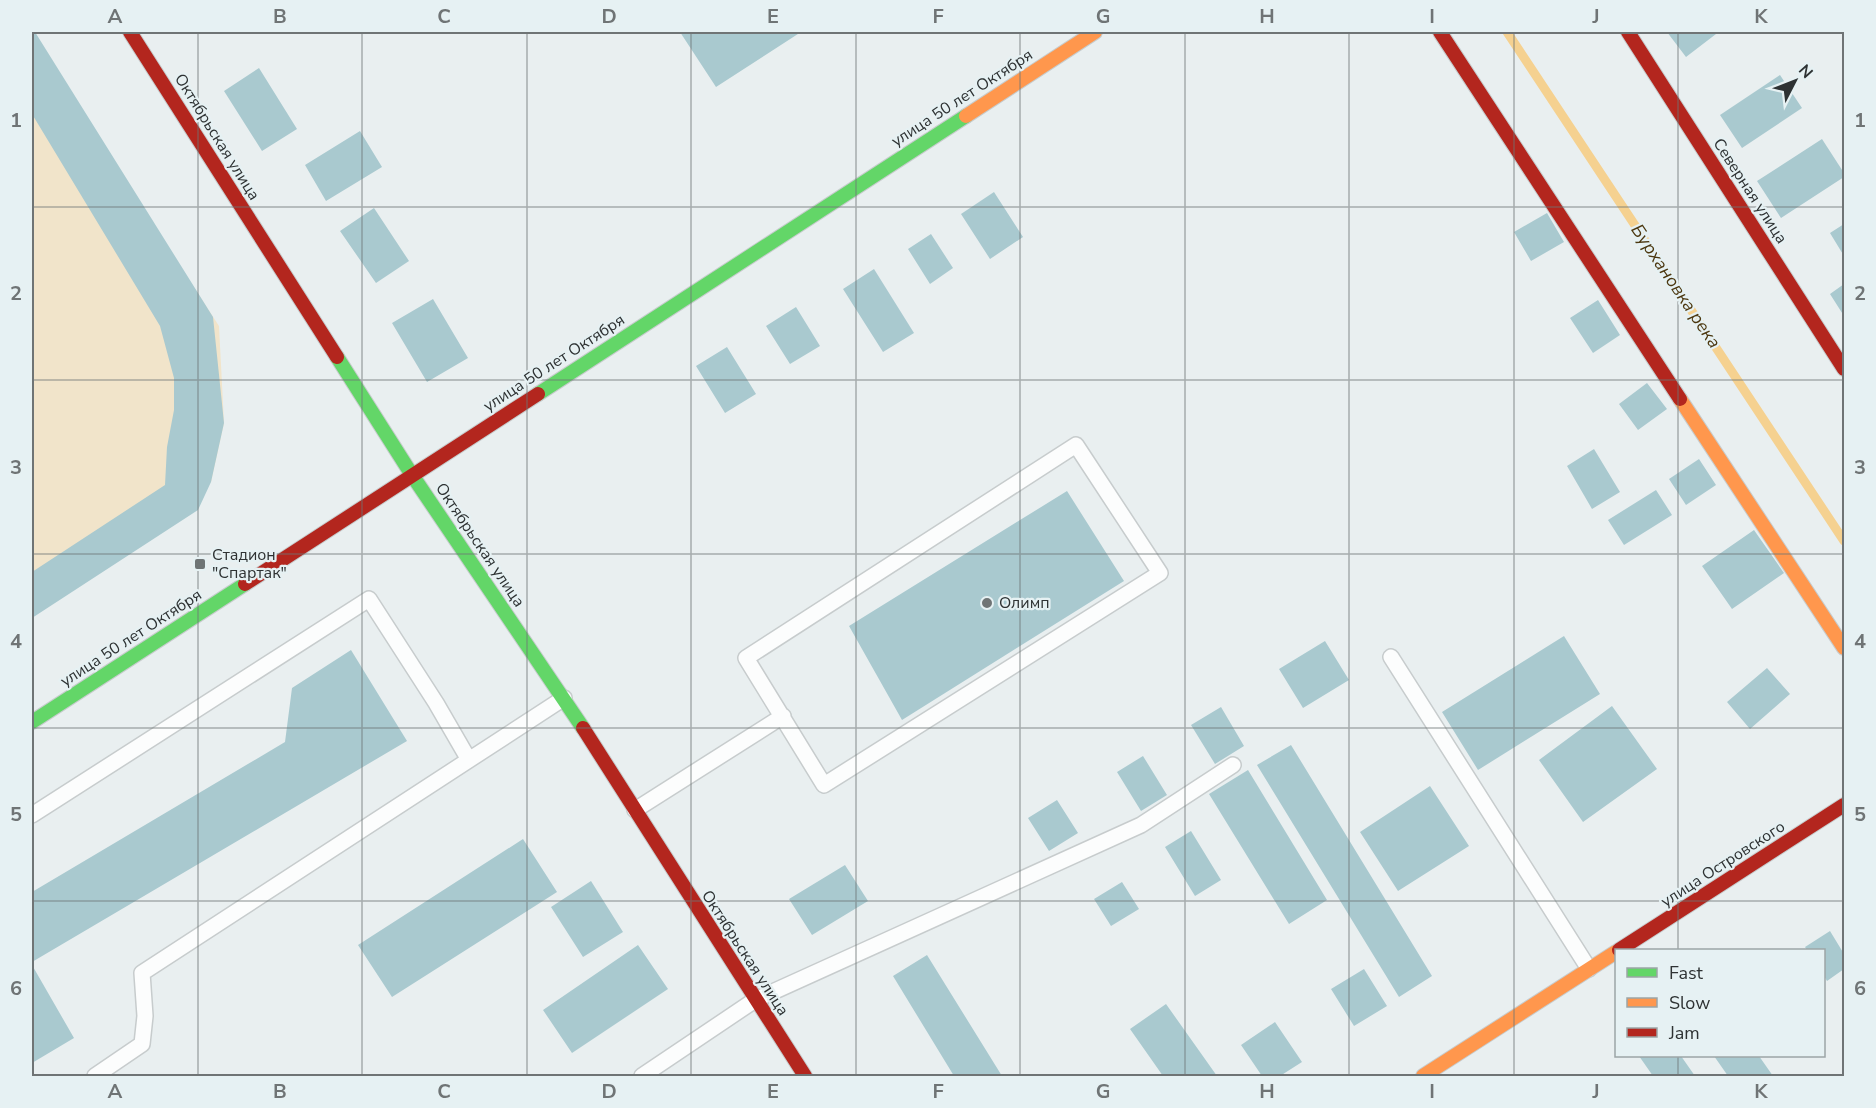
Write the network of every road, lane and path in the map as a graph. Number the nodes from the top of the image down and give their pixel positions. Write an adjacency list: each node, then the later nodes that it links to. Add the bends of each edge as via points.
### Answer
1 (130, 32): 6 (main road, Октябрьская улица)
2 (1095, 32): 6 (main road, улица 50 лет Октября)
3 (1440, 32): 7 (main road)
4 (1628, 32): 5 (main road, Северная улица)
5 (1845, 369)
6 (412, 475): 9 (main road, Октябрьская улица); 11 (main road, улица 50 лет Октября)
7 (1845, 648)
8 (1391, 657): 19 (lane)
9 (564, 698): 12 (lane); 15 (main road, Октябрьская улица)
10 (783, 716): 10 (lane, via 824,785 1160,573 1076,445 746,658); 15 (lane)
11 (32, 722)
12 (469, 760): 16 (lane, via 369,599); 21 (lane, via 142,973 142,1044)
13 (1233, 765): 20 (lane, via 1141,825)
14 (1845, 805): 17 (main road, улица Островского)
15 (635, 810): 20 (main road, Октябрьская улица)
16 (32, 815)
17 (1621, 949)
18 (1615, 953): 19 (main road, улица Островского)
19 (1589, 969): 24 (main road, улица Островского)
20 (755, 999): 22 (lane); 23 (main road, Октябрьская улица)
21 (95, 1077)
22 (642, 1077)
23 (805, 1077)
24 (1423, 1077)

